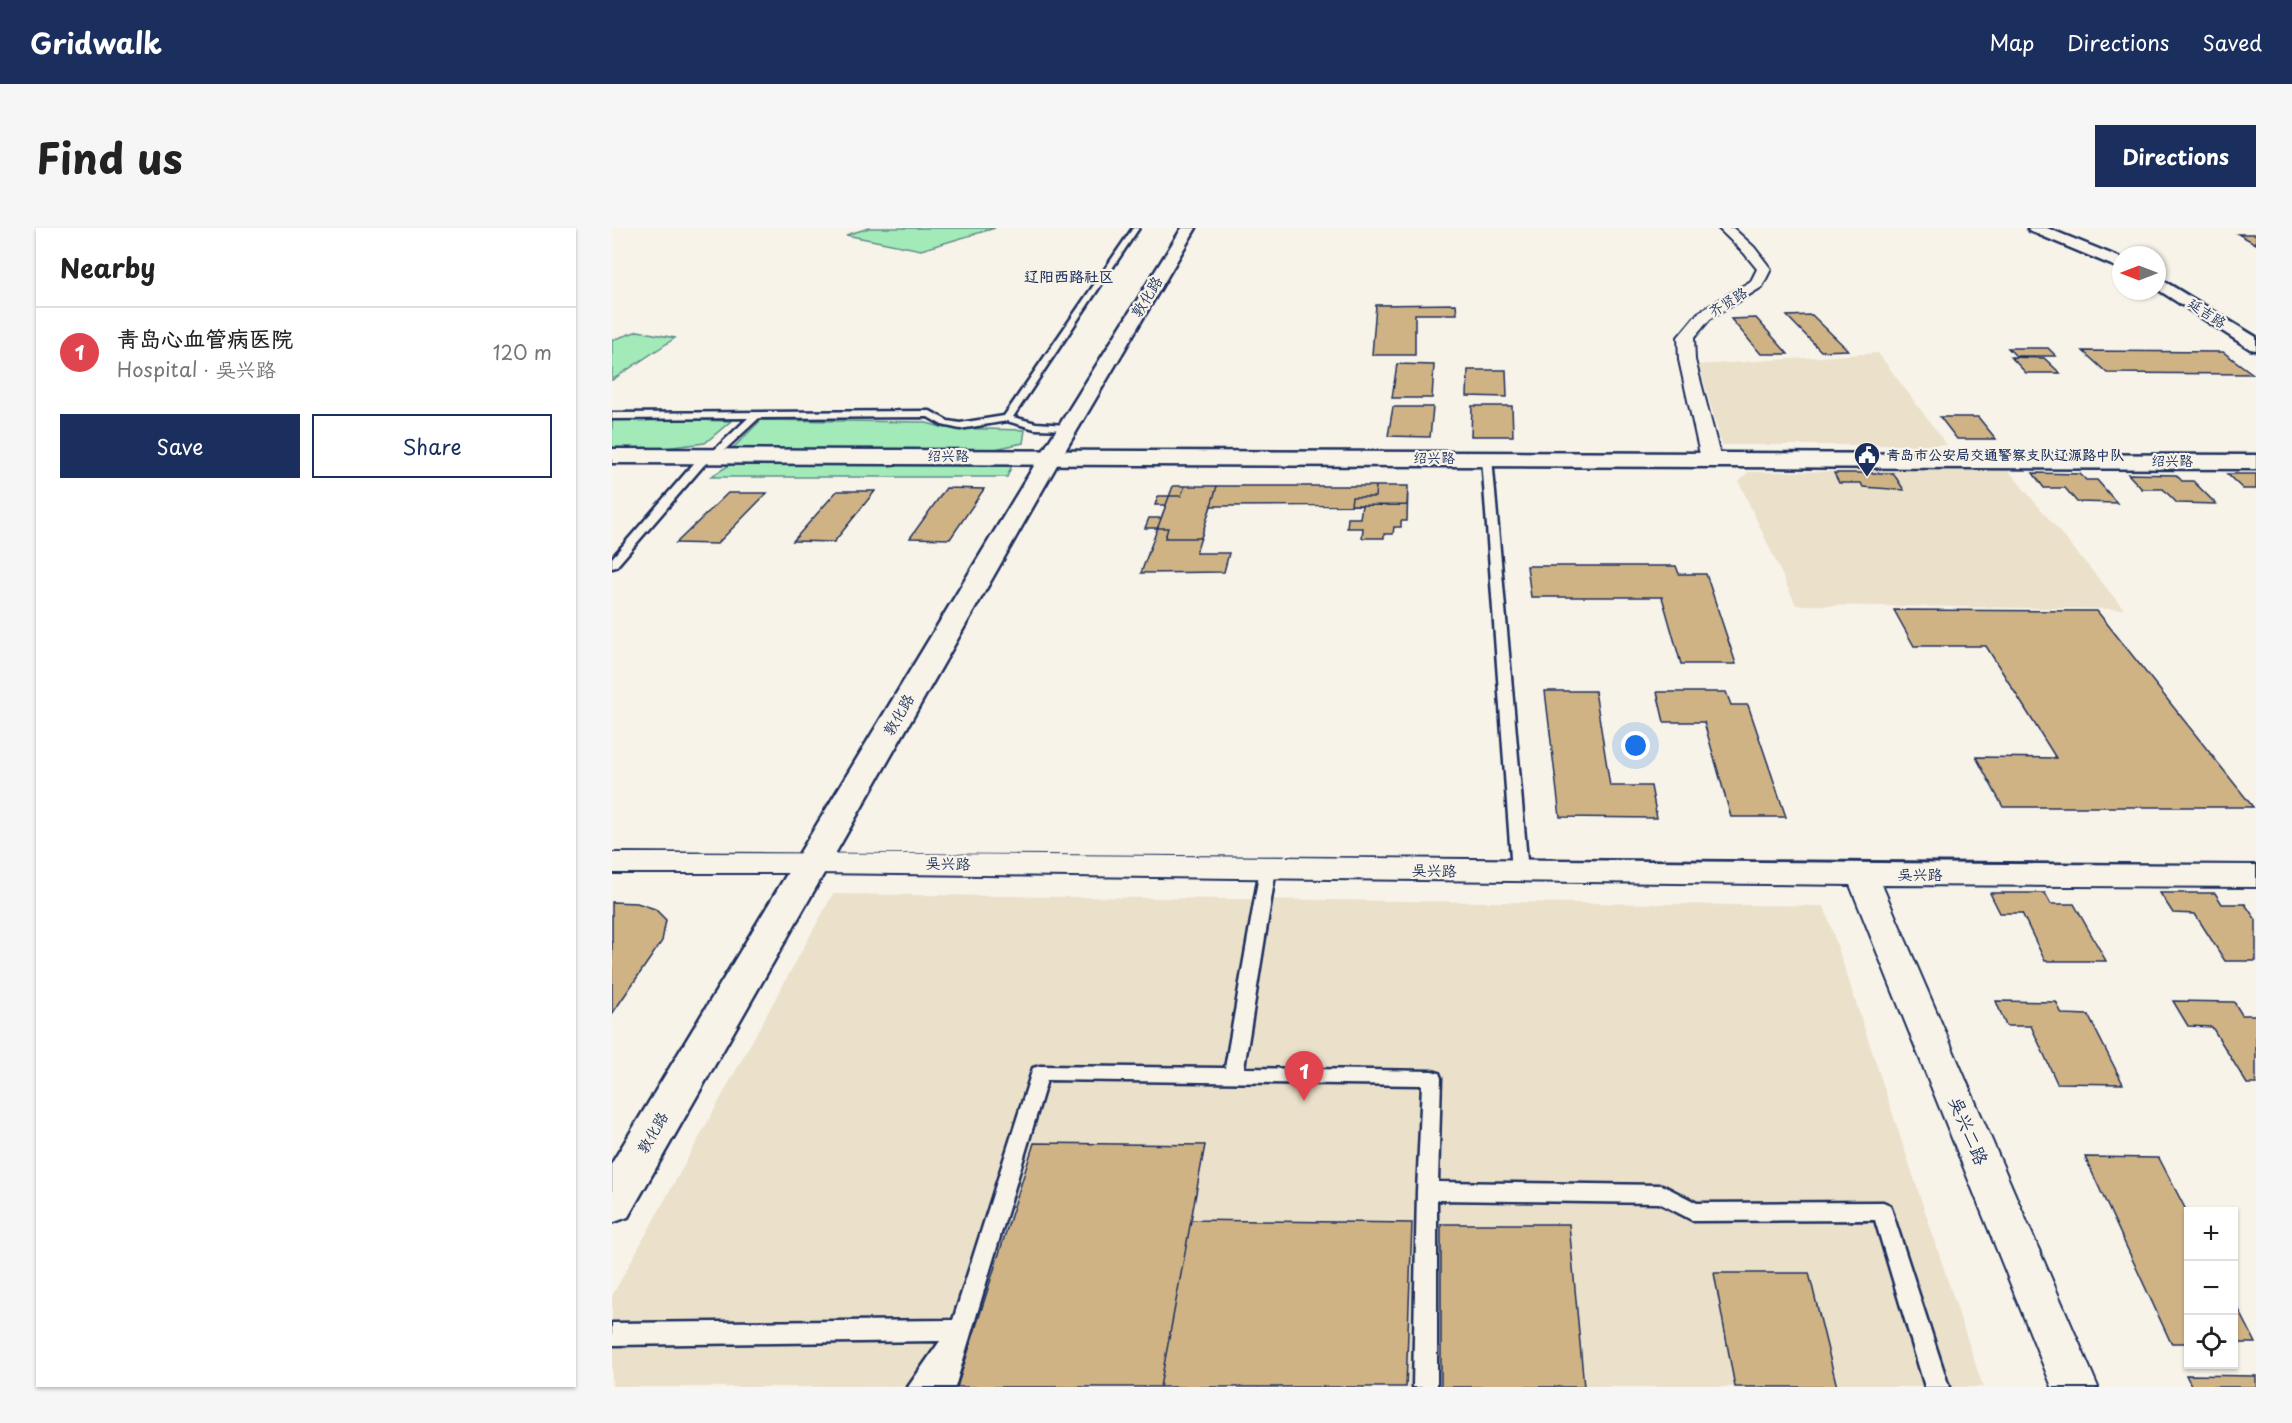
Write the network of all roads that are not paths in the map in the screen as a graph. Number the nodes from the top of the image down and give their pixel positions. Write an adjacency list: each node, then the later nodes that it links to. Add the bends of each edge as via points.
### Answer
1 (1136, 228): 10 (lane)
2 (1189, 228): 11 (main road, 敦化路)
3 (1725, 228): 15 (street, 齐贤路, via 1764,269 1757,284 1704,316 1686,337 1687,360)
4 (2035, 228): 5 (main road)
5 (2112, 260)
6 (2166, 288): 7 (main road, 延吉路)
7 (2256, 345)
8 (757, 415): 9 (lane); 10 (lane, via 930,414 960,426); 13 (lane)
9 (612, 416)
10 (1007, 418): 11 (lane, via 1035,426)
11 (1059, 442): 13 (main road, 绍兴路); 14 (main road, 绍兴路); 18 (main road, 敦化路)
12 (612, 456): 13 (main road, 绍兴路)
13 (713, 456): 17 (lane, via 700,464)
14 (1487, 458): 15 (main road, 绍兴路); 21 (lane)
15 (1711, 459): 16 (main road, 绍兴路)
16 (2256, 462)
17 (612, 565)
18 (812, 862): 19 (street, 吴兴路); 20 (street, 吴兴路); 26 (main road, 敦化路)
19 (612, 863)
20 (1268, 868): 21 (street, 吴兴路); 24 (lane)
21 (1520, 872): 22 (street, 吴兴路)
22 (1862, 875): 23 (street, 吴兴路); 33 (street, 吴兴二路)
23 (2256, 876)
24 (1233, 1076): 25 (lane, via 1432,1078); 27 (lane, via 1040,1073)
25 (1427, 1191): 31 (lane); 32 (lane, via 1662,1194 1694,1212 1883,1211)
26 (612, 1203)
27 (961, 1330): 28 (lane); 29 (lane); 30 (lane)
28 (612, 1334)
29 (920, 1387)
30 (943, 1387)
31 (1425, 1387)
32 (1937, 1387)
33 (2075, 1387)

